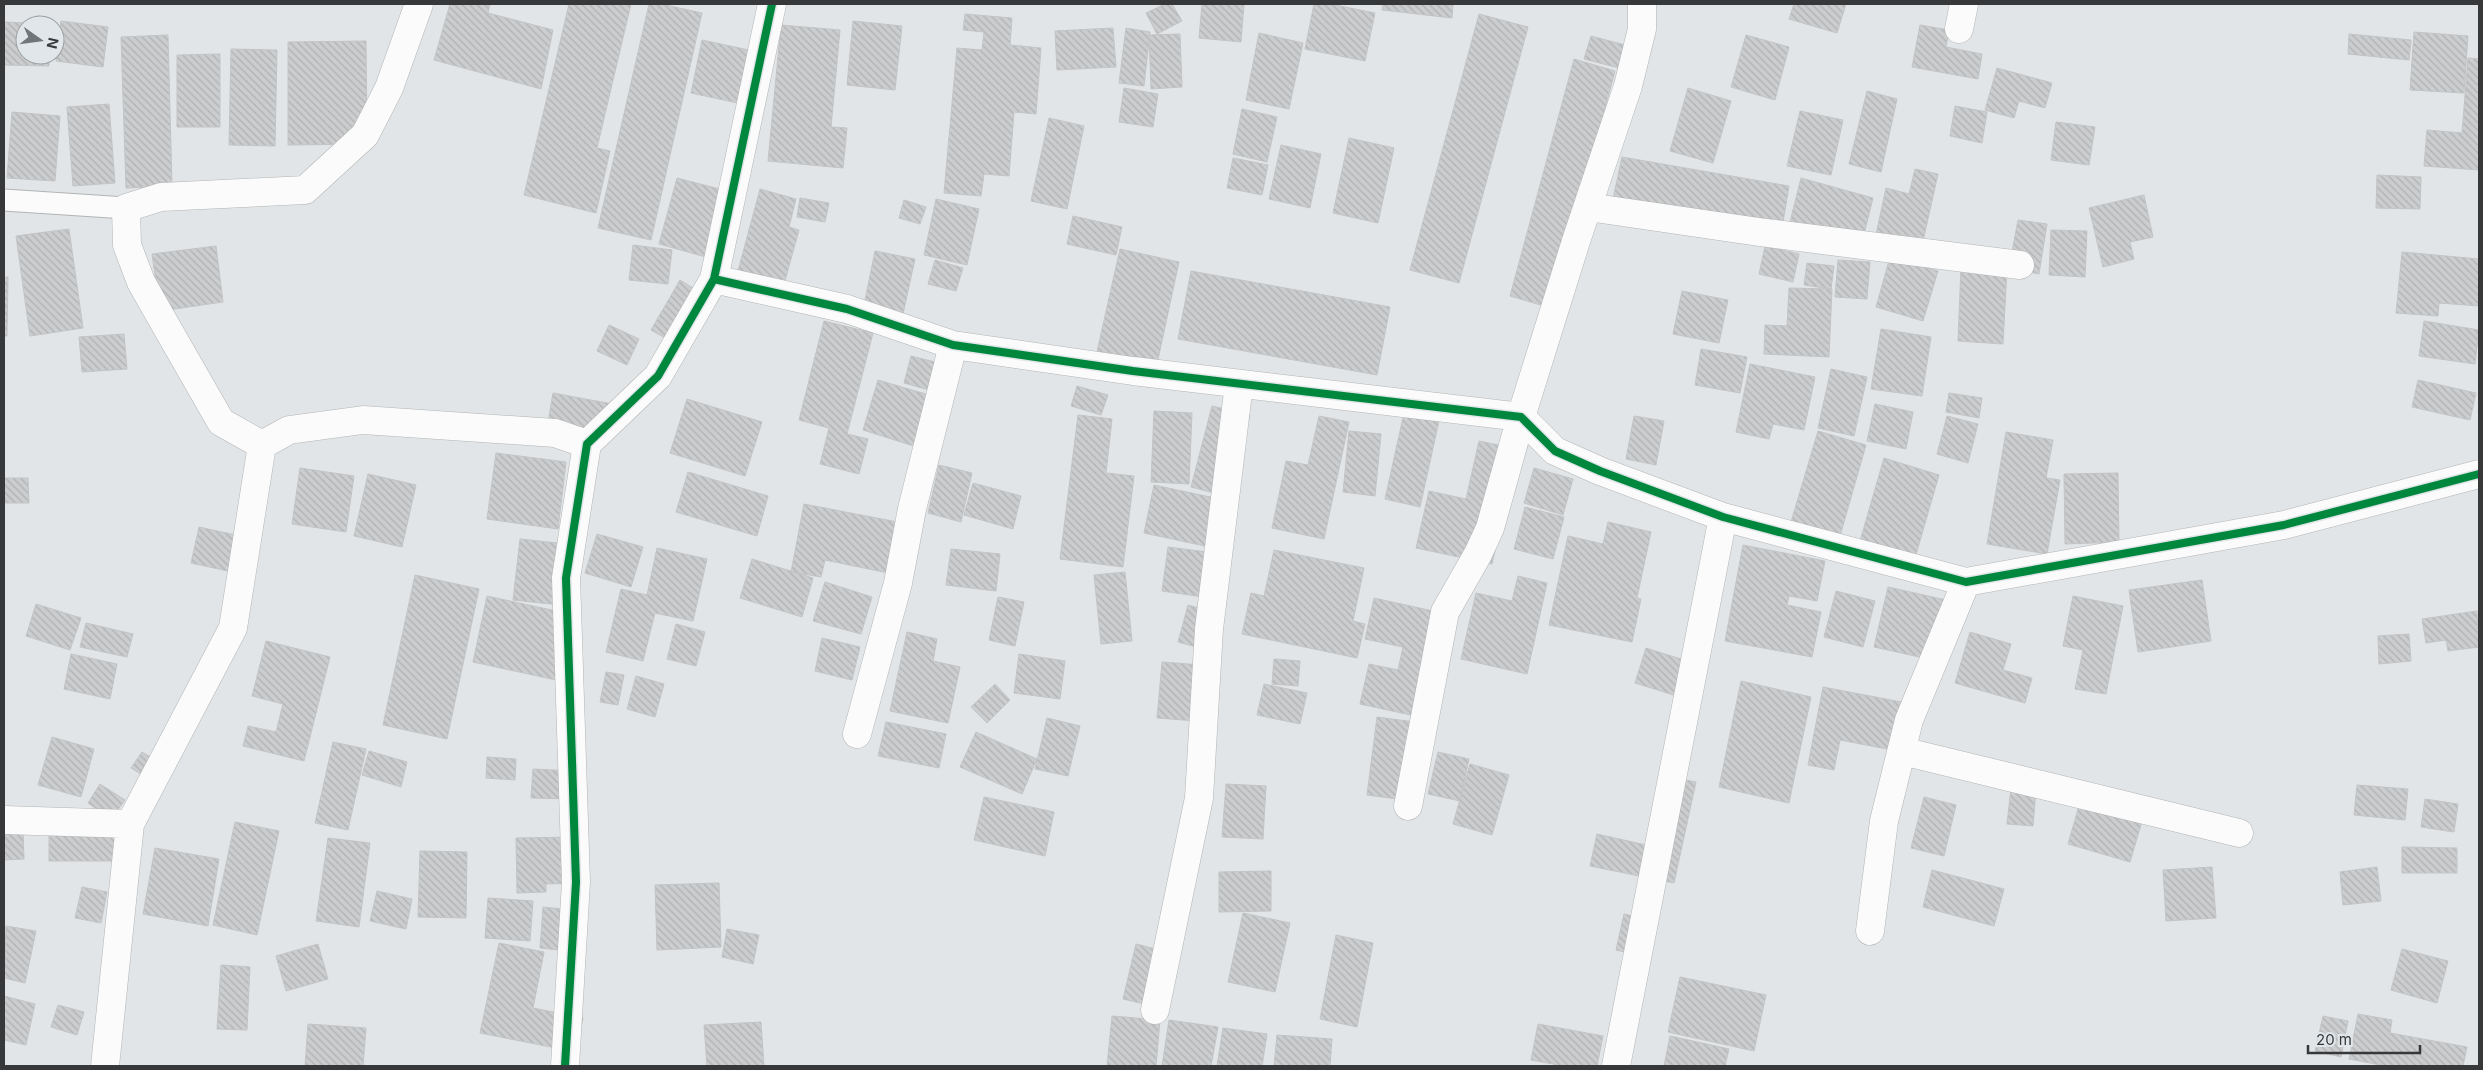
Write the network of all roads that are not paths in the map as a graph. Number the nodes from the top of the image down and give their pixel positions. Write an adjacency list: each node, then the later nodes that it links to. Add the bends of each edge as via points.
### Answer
1 (419, 4): 6 (street, via 390,88 365,135 306,190 161,197)
2 (772, 4): 8 (street)
3 (1642, 4): 5 (street, via 1642,29 1628,86)
4 (4, 200): 6 (lane)
5 (1588, 207): 7 (street); 11 (street)
6 (126, 208): 13 (street, via 127,245 141,282 206,396 221,422)
7 (2020, 265)
8 (714, 279): 9 (street, via 847,309); 12 (street, via 658,376)
9 (953, 345): 10 (street); 17 (street, via 912,509 898,583)
10 (1239, 384): 11 (street); 24 (street, via 1209,629 1199,798)
11 (1521, 417): 15 (street, via 1555,451); 19 (street, via 1490,528 1445,612)
12 (587, 444): 13 (street, via 555,433 363,420 289,430); 26 (street, via 566,578 576,882)
13 (262, 445): 21 (street, via 233,628)
14 (2479, 474): 16 (street, via 2284,525)
15 (1722, 517): 16 (street); 27 (street)
16 (1966, 582): 18 (street, via 1910,720)
17 (857, 734)
18 (1902, 751): 22 (street); 23 (street, via 1884,821)
19 (1408, 806)
20 (4, 820): 21 (street)
21 (130, 824): 25 (street)
22 (2239, 833)
23 (1870, 931)
24 (1155, 1010)
25 (105, 1066)
26 (566, 1066)
27 (1616, 1066)

